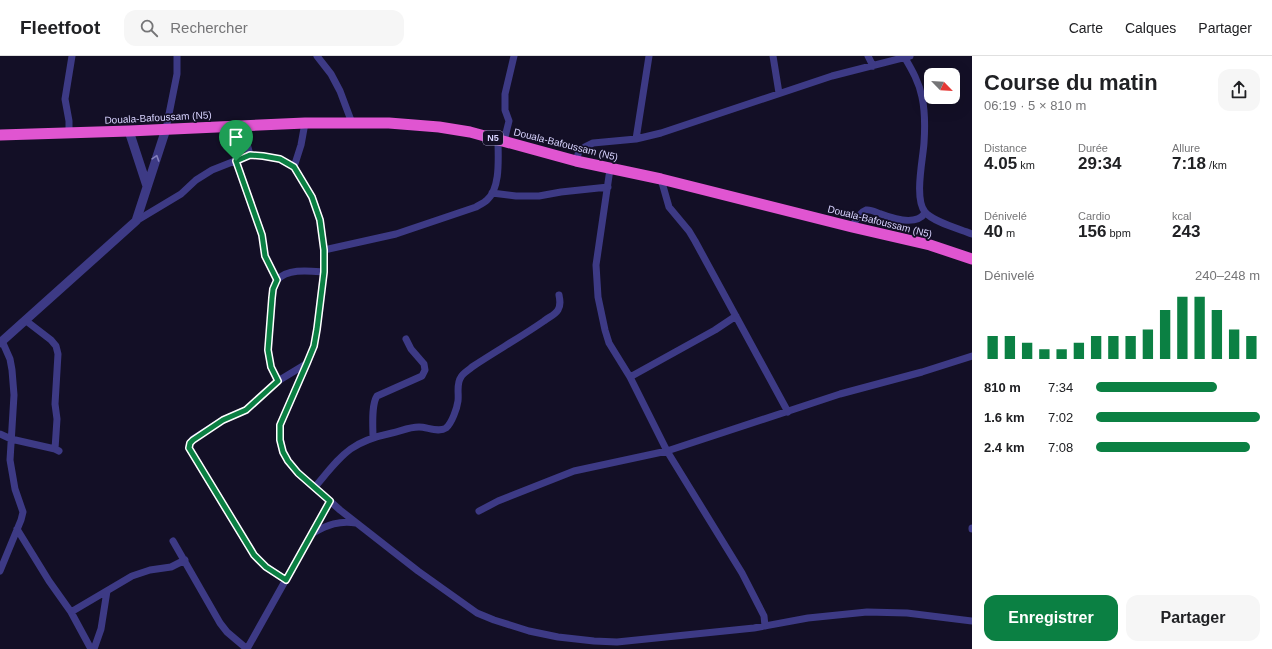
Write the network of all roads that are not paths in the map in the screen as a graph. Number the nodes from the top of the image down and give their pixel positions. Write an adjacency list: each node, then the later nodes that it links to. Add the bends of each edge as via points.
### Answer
1 (72, 56): 16 (street, via 65,99)
2 (177, 56): 14 (street, via 177,74)
3 (317, 56): 12 (street, via 340,91)
4 (514, 56): 19 (street, via 505,94 505,110 509,121)
5 (649, 56): 18 (street)
6 (773, 56): 10 (street)
7 (868, 56): 9 (street)
8 (907, 57): 9 (street); 29 (street, via 923,98 924,141 919,176)
9 (873, 66): 10 (street)
10 (780, 93): 18 (street)
11 (305, 123): 12 (highway, Douala-Bafoussam (N5) / N5); 13 (highway, Douala-Bafoussam (N5) / N5); 23 (street)
12 (352, 123): 19 (highway, Douala-Bafoussam (N5) / N5, via 439,127)
13 (237, 126): 14 (highway, Douala-Bafoussam (N5) / N5); 20 (street, via 246,140)
14 (166, 129): 15 (highway, Douala-Bafoussam (N5) / N5); 26 (street, one-way to 14)
15 (129, 131): 16 (highway, Douala-Bafoussam (N5) / N5); 26 (street)
16 (69, 133): 17 (highway, Douala-Bafoussam (N5) / N5)
17 (0, 135)
18 (636, 139): 22 (street, via 593,144 579,152)
19 (501, 140): 22 (highway, Douala-Bafoussam (N5) / N5); 28 (street, via 498,177)
20 (250, 155): 21 (street); 23 (street, via 280,159)
21 (236, 161): 30 (street, via 212,170 181,194); 36 (street, via 262,235 265,256)
22 (576, 161): 24 (highway, Douala-Bafoussam (N5) / N5)
23 (294, 167): 33 (street, via 312,197 320,220)
24 (610, 169): 25 (highway, Douala-Bafoussam (N5) / N5); 27 (street)
25 (661, 179): 31 (highway, Douala-Bafoussam (N5) / N5); 38 (street, via 669,207 695,241)
26 (147, 186): 30 (street)
27 (608, 187): 28 (street, via 539,196); 44 (street, via 596,265 598,297 609,343)
28 (492, 193): 33 (street, via 476,207 444,218 396,234)
29 (925, 212): 31 (street, via 922,217 910,220 868,210 859,216); 32 (street, via 934,219)
30 (136, 221): 39 (street)
31 (852, 227): 34 (highway, Douala-Bafoussam (N5) / N5, via 930,245)
32 (972, 234)
33 (324, 250): 35 (street)
34 (972, 259)
35 (324, 272): 36 (street, via 295,272); 43 (street, via 314,346)
36 (277, 280): 45 (street, via 273,289 268,350 271,367)
37 (559, 295): 48 (street, via 559,308 555,314 461,376 457,405 446,428 410,428)
38 (736, 316): 44 (street); 46 (street)
39 (25, 320): 41 (street); 49 (street, via 51,340 58,354 55,404 57,450)
40 (406, 338): 48 (street, via 411,349 424,364 425,370 422,376 377,396 373,406)
41 (1, 342): 49 (street, via 10,359 14,382)
42 (972, 356): 46 (street, via 840,394)
43 (307, 363): 45 (street); 51 (street, via 280,425 280,440 288,461)
44 (630, 377): 50 (street)
45 (278, 381): 60 (street, via 246,410 223,420 193,440 189,448 254,555 266,567)
46 (788, 412): 50 (street)
47 (0, 434): 49 (street)
48 (373, 437): 51 (street, via 348,449)
49 (11, 439): 55 (street, via 12,475 23,512)
50 (667, 451): 53 (street, via 574,471); 64 (street, via 742,573 764,616)
51 (315, 487): 52 (street)
52 (330, 501): 54 (street); 56 (street)
53 (479, 511)
54 (356, 523): 56 (street, via 332,524); 64 (street, via 477,613 529,631 573,639 617,642)
55 (17, 529): 59 (street); 62 (street)
56 (313, 532): 60 (street)
57 (173, 541): 58 (street)
58 (185, 560): 61 (street, via 171,567 142,572); 66 (street, via 224,628)
59 (0, 571)
60 (286, 580): 66 (street)
61 (107, 591): 62 (street); 65 (street, via 102,630)
62 (71, 612): 65 (street)
63 (972, 621): 64 (street, via 907,613 867,612 814,617)
64 (766, 626)
65 (93, 649)
66 (247, 649)

